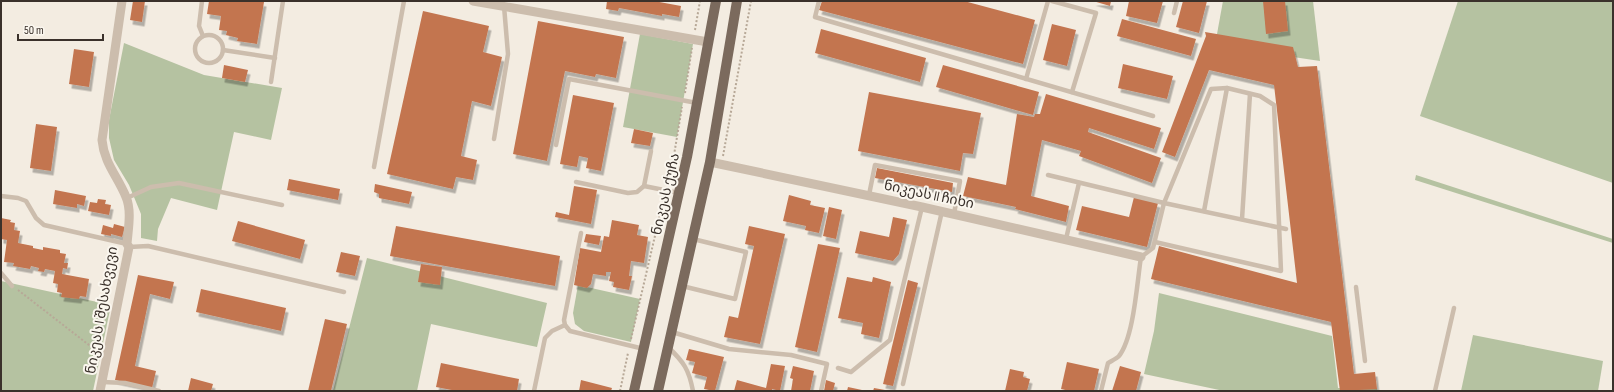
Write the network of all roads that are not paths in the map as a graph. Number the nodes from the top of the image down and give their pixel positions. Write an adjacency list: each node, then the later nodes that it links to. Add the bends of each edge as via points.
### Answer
1 (122, 1): 37 (street, ნიკეას I შესახვევი, via 102,140 103,152)
2 (202, 1): 14 (lane, via 199,26)
3 (284, 1): 17 (lane)
4 (404, 1): 29 (lane)
5 (473, 1): 12 (street)
6 (716, 1): 15 (main road, ნიკეას ქუჩა)
7 (737, 1): 28 (main road)
8 (819, 1): 18 (lane, via 815,16)
9 (1048, 1): 18 (lane)
10 (1052, 1): 21 (lane, via 1096,13)
11 (1177, 1): 13 (lane)
12 (504, 6): 15 (street); 25 (lane, via 508,54)
13 (1174, 13)
14 (204, 36): 16 (lane, via 217,37); 16 (lane, via 195,47 200,59 212,62 220,58)
15 (708, 42): 23 (main road, ნიკეას ქუჩა)
16 (223, 50): 17 (lane)
17 (275, 58): 19 (lane)
18 (1026, 79): 21 (lane)
19 (271, 82)
20 (1227, 88): 22 (lane); 38 (lane, via 1211,89); 42 (lane)
21 (1072, 92): 24 (lane)
22 (1250, 94): 44 (lane); 45 (lane, via 1260,96 1274,105)
23 (697, 103): 26 (lane, via 569,79); 34 (main road, ნიკეას ქუჩა)
24 (1152, 116)
25 (494, 139)
26 (556, 145)
27 (651, 151): 33 (lane)
28 (710, 162): 35 (street, ნიკეას II ჩიხი); 48 (main road)
29 (374, 167)
30 (1048, 175): 32 (lane)
31 (576, 182): 33 (lane, via 628,193 637,192)
32 (1079, 183): 38 (lane); 49 (lane)
33 (644, 186): 34 (lane)
34 (679, 193): 62 (main road, ნიკეას ქუჩა)
35 (869, 195): 40 (street, ნიკეას II ჩიხი); 43 (lane, via 875,165 960,181)
36 (1, 196): 51 (lane, via 26,201 36,218 44,225)
37 (127, 198): 39 (lane, via 151,187 179,183); 51 (street, ნიკეას I შესახვევი)
38 (1164, 203): 42 (lane); 50 (lane)
39 (282, 205)
40 (922, 206): 41 (street, ნიკეას II ჩიხი); 64 (lane, via 890,340 851,372)
41 (942, 211): 43 (street, ნიკეას II ჩიხი); 66 (lane)
42 (1204, 211): 44 (lane)
43 (954, 214): 49 (street, ნიკეას II ჩიხი)
44 (1242, 219): 45 (lane)
45 (1278, 227): 46 (lane); 50 (lane, via 1281,271)
46 (1286, 229)
47 (582, 233): 59 (lane)
48 (693, 239): 55 (main road); 55 (lane, via 746,252 735,299)
49 (1066, 239): 52 (street, ნიკეას II ჩიხი)
50 (1155, 242): 52 (lane, via 1153,248)
51 (128, 246): 57 (lane, via 148,246); 65 (street, ნიკეას I შესახვევი)
52 (1141, 256): 74 (lane, via 1127,341 1118,357 1108,363)
53 (1, 273): 54 (lane)
54 (12, 286)
55 (682, 286): 60 (main road)
56 (1356, 287): 63 (lane)
57 (344, 292)
58 (1454, 308): 75 (lane)
59 (565, 325): 62 (lane, via 570,331); 69 (lane, via 552,331 545,338)
60 (672, 332): 61 (main road); 73 (lane, via 729,349 791,355 828,364)
61 (668, 347): 71 (main road); 72 (lane, via 690,374)
62 (644, 349): 70 (main road, ნიკეას ქუჩა)
63 (1365, 360)
64 (838, 368)
65 (103, 382): 67 (street, ნიკეას I შესახვევი); 68 (lane, via 125,383)
66 (902, 384)
67 (100, 391)
68 (160, 391)
69 (534, 391)
70 (634, 391)
71 (658, 391)
72 (693, 391)
73 (821, 391)
74 (1101, 391)
75 (1435, 391)

